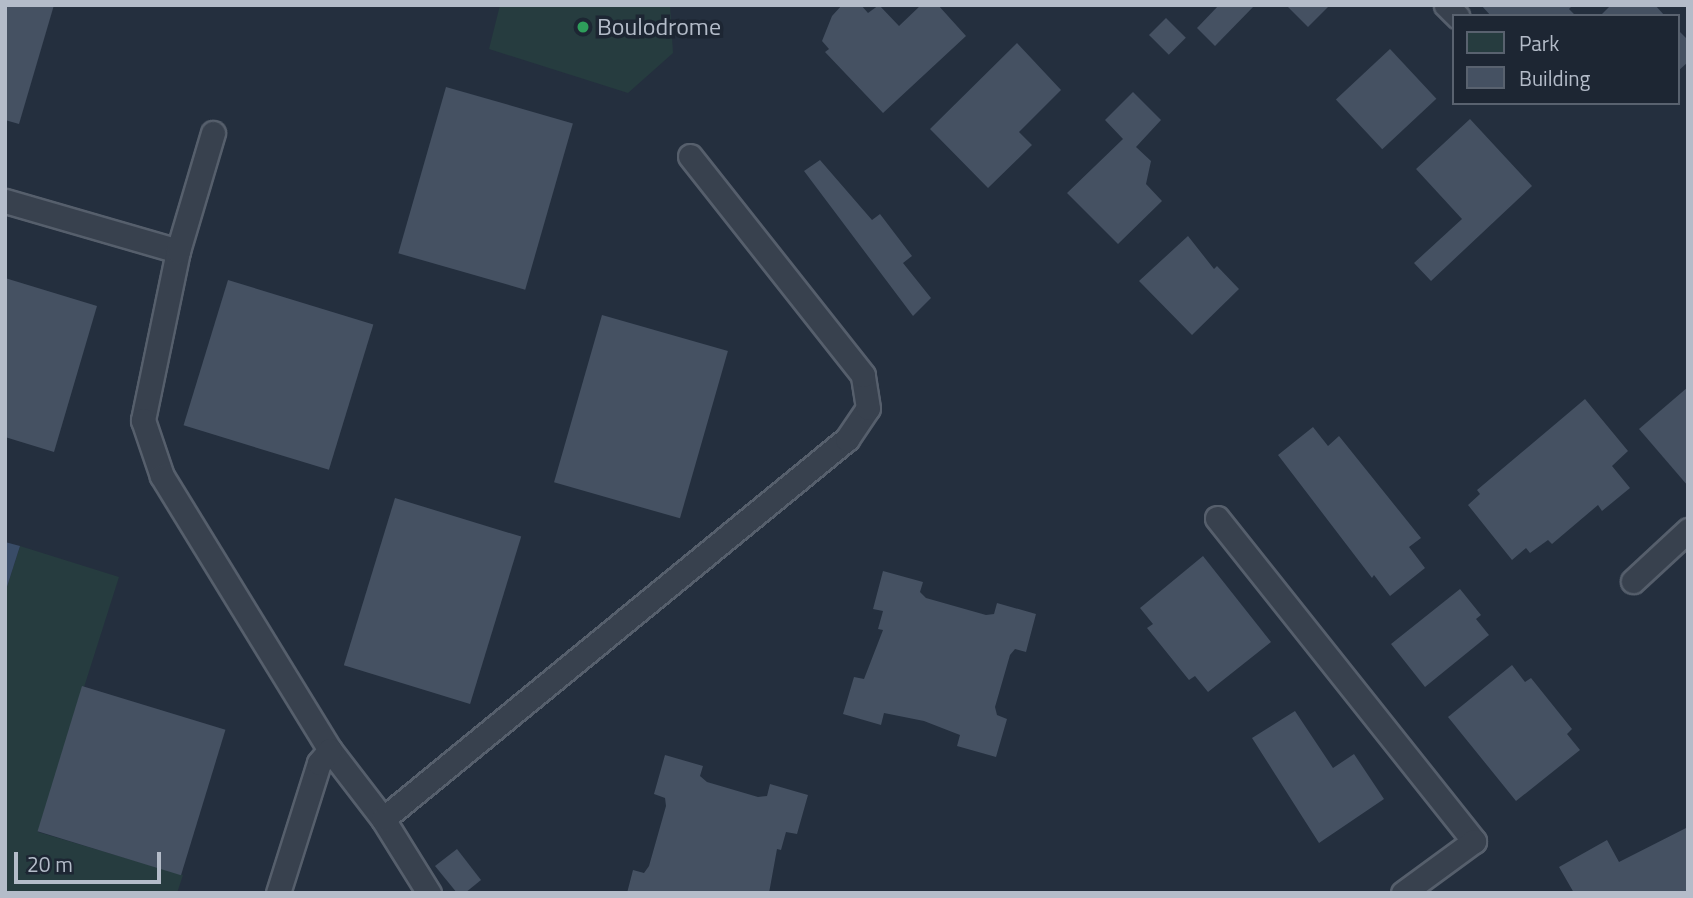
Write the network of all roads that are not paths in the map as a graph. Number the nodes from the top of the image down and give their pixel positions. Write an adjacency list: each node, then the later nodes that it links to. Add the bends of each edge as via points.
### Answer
1 (212, 133): 4 (lane)
2 (690, 156): 9 (lane, via 863,375 868,408 848,439)
3 (5, 201): 4 (lane)
4 (178, 251): 8 (lane, via 143,420 162,476)
5 (1217, 518): 12 (lane, via 1474,841)
6 (1688, 530): 7 (lane)
7 (1633, 581)
8 (330, 750): 9 (lane); 10 (lane, via 319,763)
9 (383, 819): 11 (lane)
10 (278, 893)
11 (429, 893)
12 (1403, 893)

